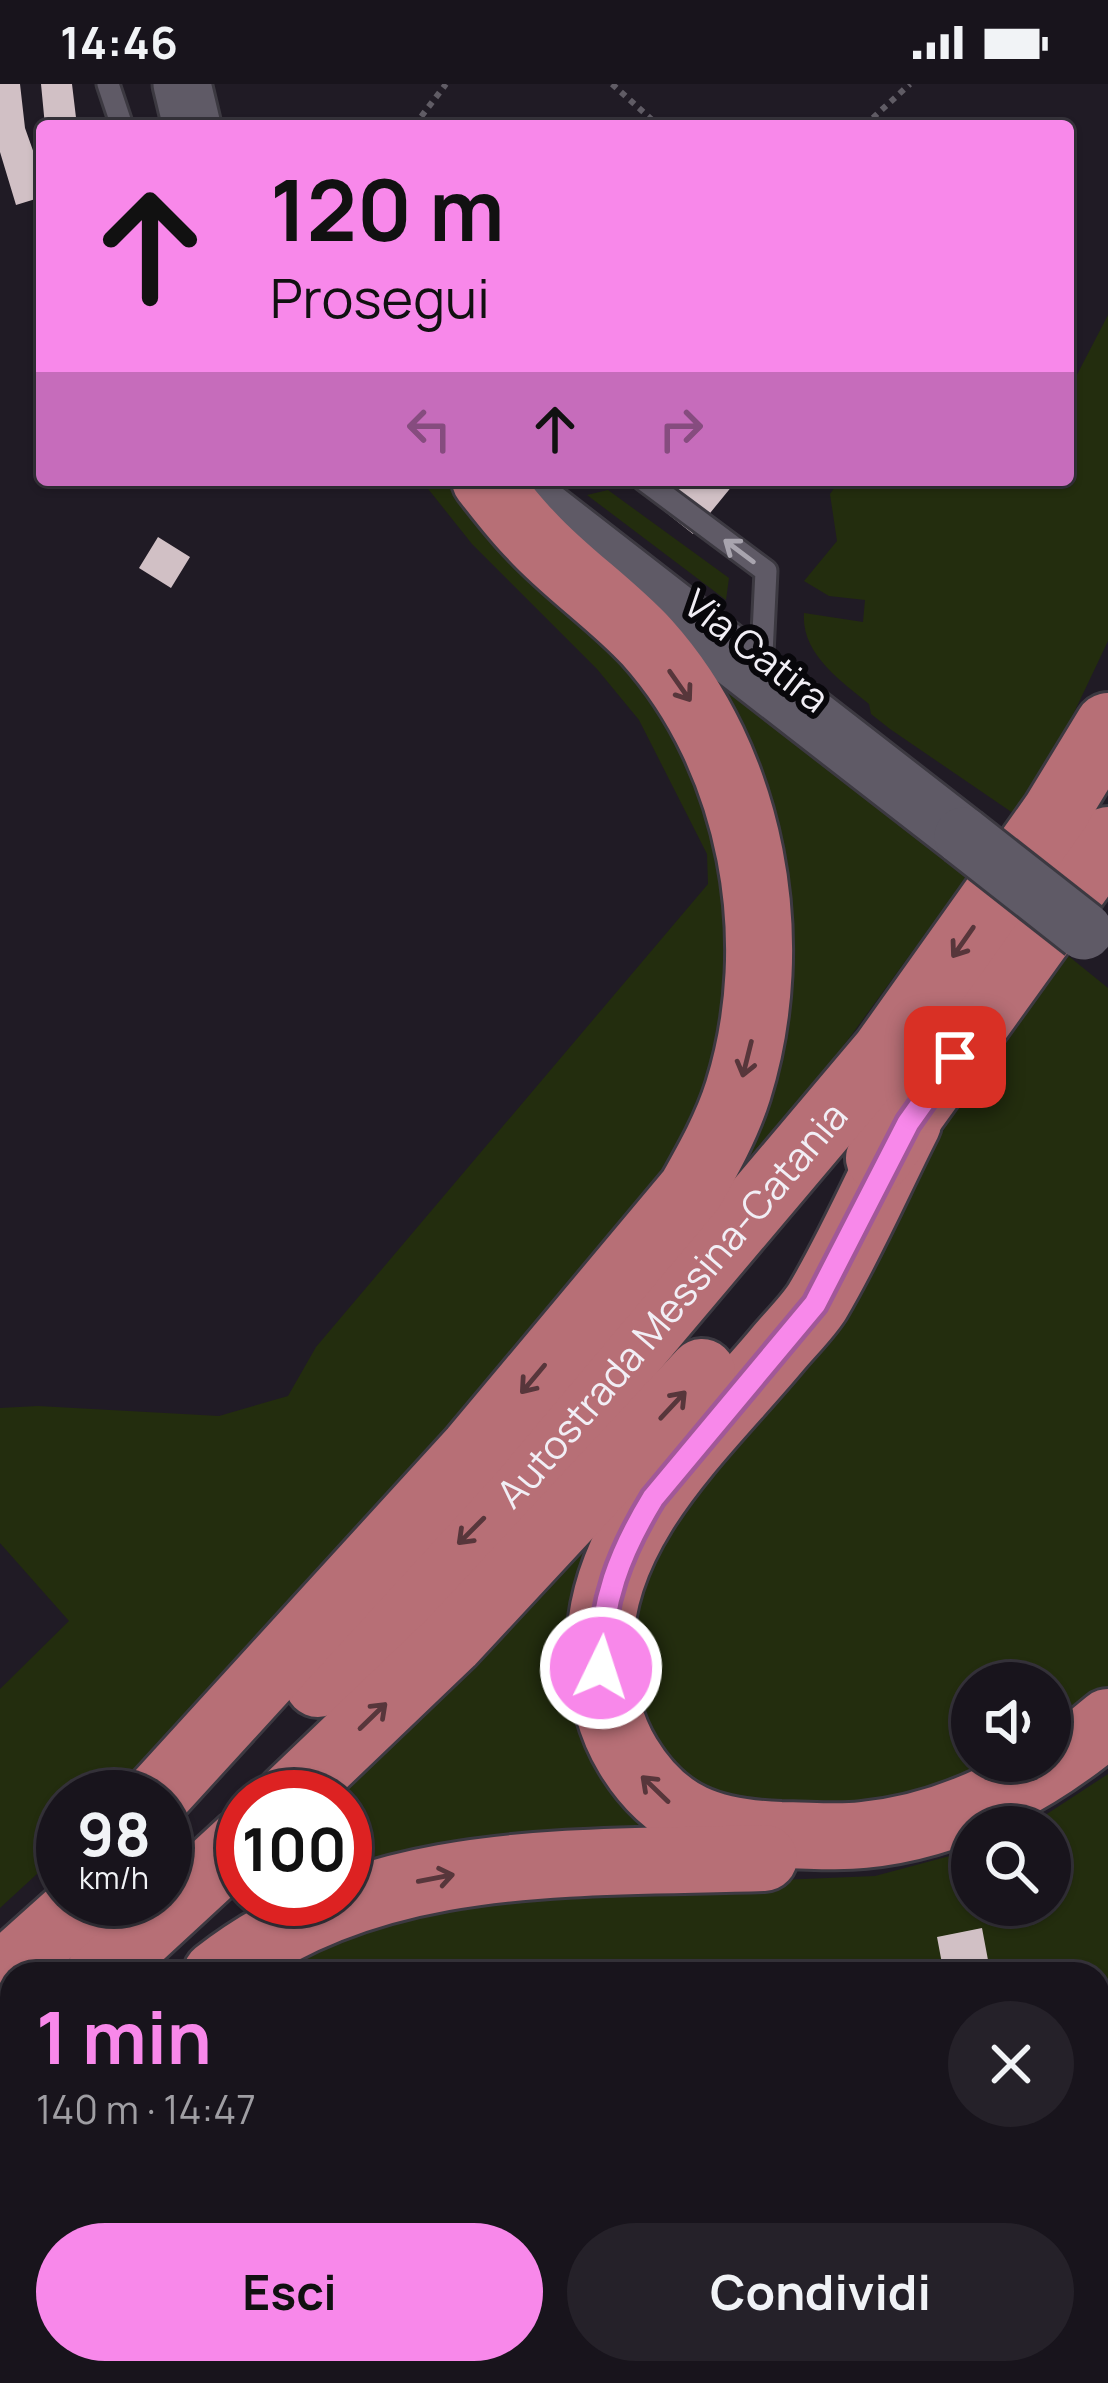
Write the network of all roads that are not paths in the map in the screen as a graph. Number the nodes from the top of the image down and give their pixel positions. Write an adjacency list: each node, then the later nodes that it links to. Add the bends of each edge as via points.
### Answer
1 (108, 84): 3 (lane)
2 (182, 84): 4 (main road)
3 (120, 120)
4 (191, 120)
5 (490, 486): 18 (highway, one-way to 18, via 532,537 646,641 710,737 755,883 759,989 752,1041 724,1127 691,1190 473,1450)
6 (513, 486): 13 (main road)
7 (546, 486): 9 (main road, Via Catira)
8 (652, 486): 9 (lane, one-way to 8, via 766,571)
9 (762, 654): 13 (main road, Via Catira)
10 (1108, 726): 12 (highway, Autostrada Messina-Catania)
11 (1108, 744): 12 (highway)
12 (1090, 823): 15 (highway, Autostrada Messina-Catania, via 1003,991); 20 (highway, Autostrada Messina-Catania, one-way to 20, via 884,1052 525,1478)
13 (969, 828): 14 (main road, bridge)
14 (1099, 930)
15 (908, 1123): 16 (highway, one-way to 15, via 993,1799 862,1836 750,1834 685,1815 640,1774 612,1721 600,1641 622,1552 653,1498 815,1304); 19 (highway, Autostrada Messina-Catania, one-way to 15, via 606,1479)
16 (1108, 1722)
17 (1108, 1749): 21 (highway)
18 (181, 1770)
19 (317, 1770)
20 (192, 1802)
21 (1021, 1806)
22 (951, 1837): 27 (highway, one-way to 22, via 321,1912 440,1876 865,1856)
23 (216, 1866): 26 (highway)
24 (55, 1926): 25 (highway)
25 (16, 1962)
26 (116, 1962)
27 (234, 1962)

